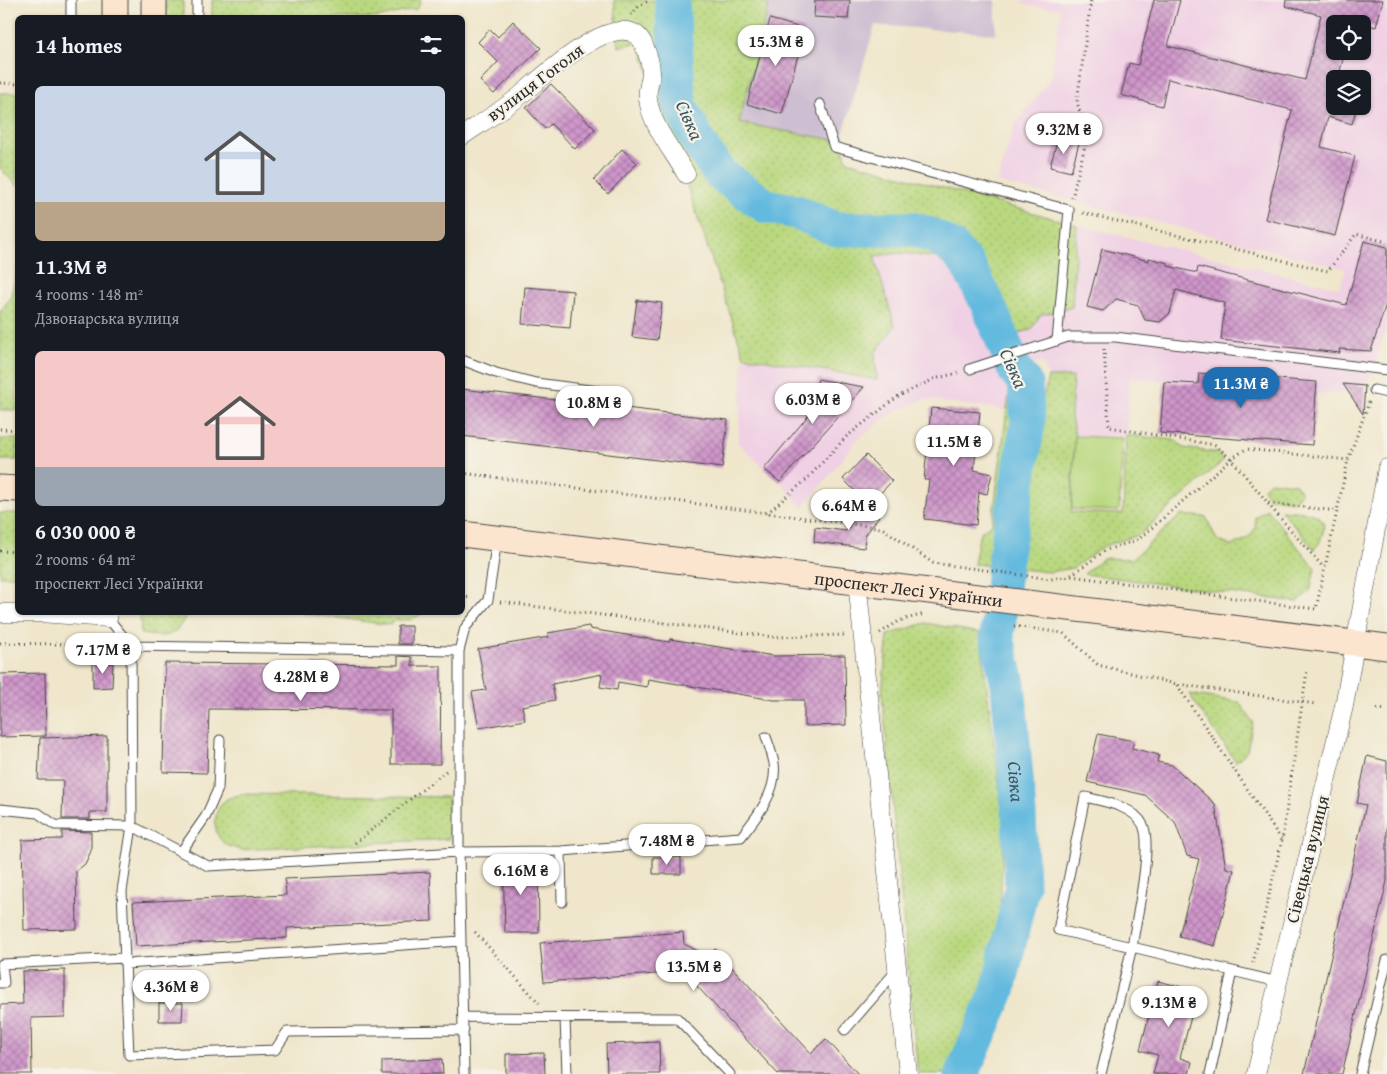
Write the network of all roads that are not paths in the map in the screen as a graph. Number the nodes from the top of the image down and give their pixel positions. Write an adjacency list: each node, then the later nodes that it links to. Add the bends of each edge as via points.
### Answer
1 (71, 0): 5 (lane)
2 (115, 0): 6 (main road)
3 (154, 0): 7 (main road)
4 (197, 0): 8 (lane)
5 (71, 15)
6 (116, 15)
7 (154, 15)
8 (198, 15)
9 (820, 104): 12 (lane, via 834,147 1069,210)
10 (465, 134): 11 (street, вулиця Гоголя, via 515,100 573,52 620,30 630,32 642,41 651,73 647,93 651,111)
11 (686, 174)
12 (1056, 341): 14 (lane); 15 (lane, via 1068,337 1104,337)
13 (465, 361): 18 (lane, via 536,383)
14 (970, 369)
15 (1387, 370)
16 (1374, 390): 17 (lane)
17 (1387, 393)
18 (620, 394)
19 (1387, 468): 28 (street, Сівецька вулиця)
20 (0, 488): 21 (main road)
21 (15, 489)
22 (465, 534): 23 (main road, проспект Лесі Українки)
23 (497, 537): 24 (main road, проспект Лесі Українки); 31 (lane, via 488,600 466,628)
24 (857, 582): 28 (main road, проспект Лесі Українки); 44 (street)
25 (0, 613): 26 (street)
26 (15, 613)
27 (109, 615): 29 (lane)
28 (1355, 644): 30 (main road, проспект Лесі Українки); 46 (street, Сівецька вулиця, via 1344,706)
29 (131, 646): 31 (lane); 35 (lane)
30 (1387, 647)
31 (460, 650): 38 (lane)
32 (766, 736): 36 (lane, via 774,765 770,792 758,816 741,837)
33 (220, 740): 37 (lane, via 218,789 206,816)
34 (0, 809): 35 (lane, via 38,813 55,825)
35 (132, 826): 37 (lane); 43 (lane, via 122,891)
36 (561, 851): 38 (lane); 39 (lane)
37 (182, 852): 38 (lane, via 208,866)
38 (459, 852): 40 (lane)
39 (562, 902)
40 (461, 941): 43 (lane); 48 (lane)
41 (1132, 947): 41 (lane, via 1147,844 1142,824 1124,807 1085,797 1058,930); 45 (lane); 56 (lane)
42 (1387, 960): 59 (lane)
43 (125, 961): 47 (lane, via 2,964 4,983); 50 (lane, via 129,1055 275,1050 287,1032)
44 (898, 969): 51 (lane); 55 (street)
45 (1232, 971): 46 (lane); 57 (lane)
46 (1278, 982): 58 (street, Сівецька вулиця)
47 (0, 983)
48 (463, 1017): 49 (lane); 50 (lane)
49 (565, 1018): 53 (lane); 54 (lane, via 676,1018)
50 (464, 1030): 52 (lane)
51 (845, 1030)
52 (464, 1074)
53 (568, 1074)
54 (730, 1074)
55 (908, 1074)
56 (1101, 1074)
57 (1210, 1074)
58 (1256, 1074)
59 (1360, 1074)

